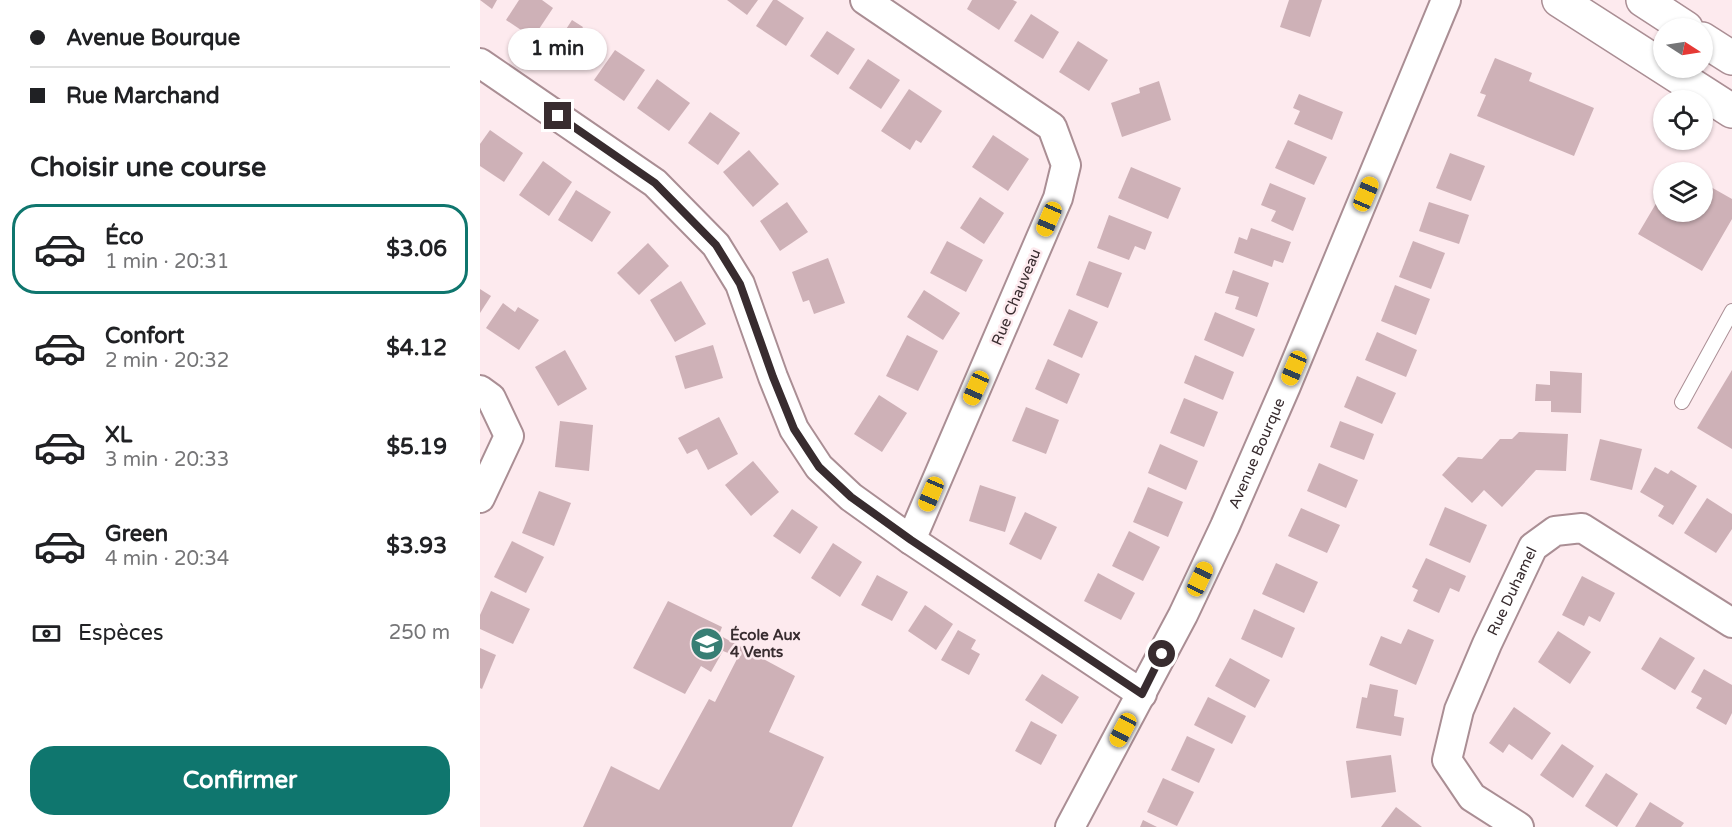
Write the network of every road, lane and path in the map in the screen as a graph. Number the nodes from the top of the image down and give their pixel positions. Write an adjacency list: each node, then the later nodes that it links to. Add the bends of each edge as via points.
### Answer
1 (865, 0): 14 (street, Rue Chauveau, via 1052,127 1066,165 1058,198)
2 (1446, 0): 16 (street, Avenue Bourque, via 1248,472)
3 (1559, 0): 9 (main road)
4 (1643, 0): 5 (main road)
5 (1671, 18)
6 (1713, 46): 7 (main road)
7 (1732, 58)
8 (480, 63): 14 (street, via 655,183 716,245 740,284 794,429 819,467 851,497)
9 (1732, 111)
10 (1732, 311): 12 (lane)
11 (480, 390): 13 (street, via 491,398 509,436)
12 (1682, 402)
13 (480, 498)
14 (911, 540): 16 (street)
15 (1732, 623): 18 (street, Rue Duhamel, via 1582,528 1555,531 1533,547 1459,710 1447,760 1472,797)
16 (1142, 694): 17 (street, Avenue Bourque)
17 (1070, 827)
18 (1519, 827)

